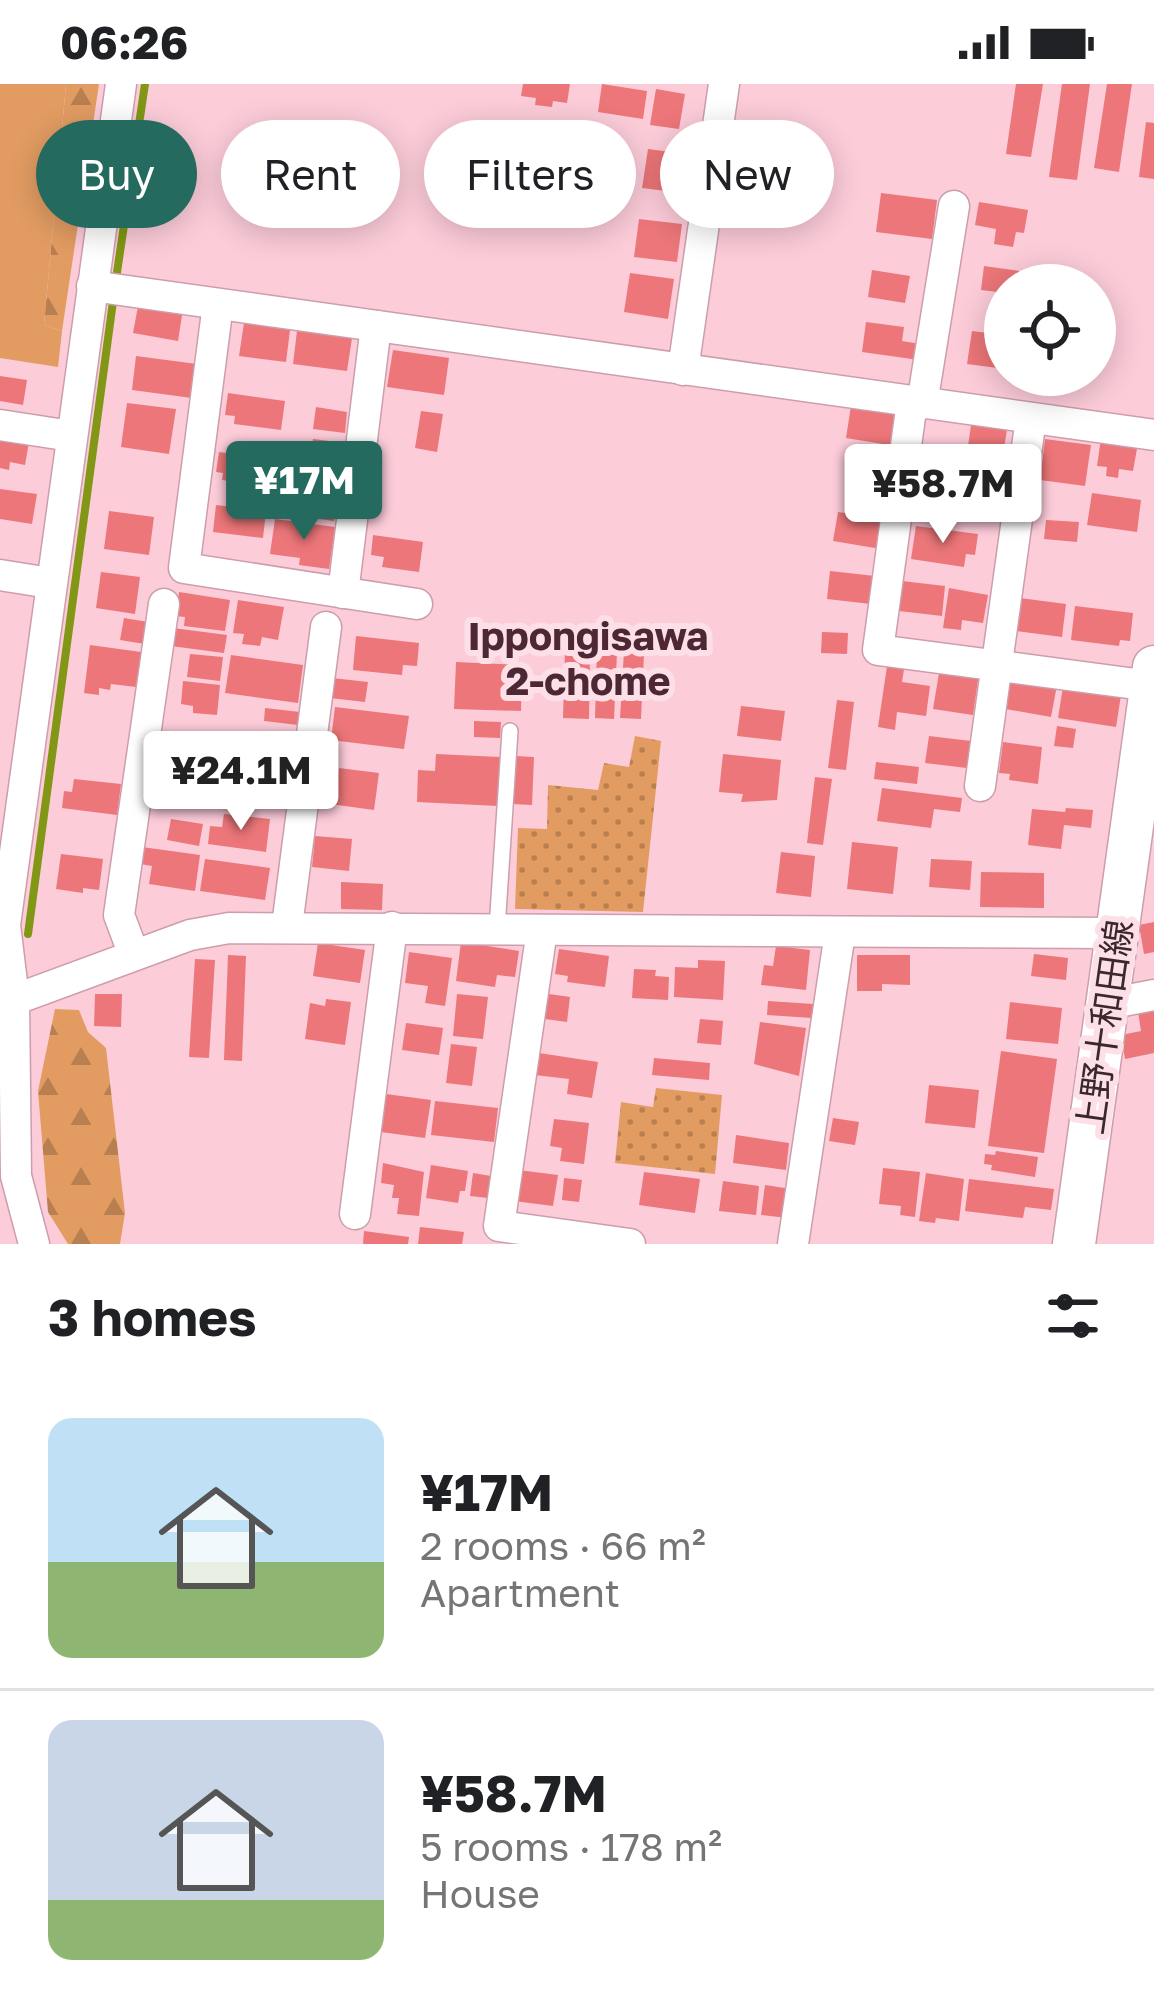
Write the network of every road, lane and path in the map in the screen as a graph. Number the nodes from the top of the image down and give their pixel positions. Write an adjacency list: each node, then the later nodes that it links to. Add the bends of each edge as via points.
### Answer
1 (121, 84): 4 (street)
2 (724, 84): 7 (street)
3 (954, 206): 8 (street)
4 (109, 288): 5 (street); 12 (street)
5 (218, 304): 6 (street); 15 (street, via 184,568)
6 (376, 326): 7 (street); 15 (street)
7 (683, 370): 8 (street)
8 (917, 403): 9 (street); 19 (street, via 878,650)
9 (1031, 418): 11 (street); 19 (street)
10 (0, 425): 12 (street)
11 (1154, 435)
12 (71, 436): 14 (street)
13 (0, 575): 14 (street)
14 (50, 584): 24 (street)
15 (344, 593): 17 (street)
16 (164, 604): 31 (street, via 118,915)
17 (417, 604)
18 (326, 627): 25 (street)
19 (994, 664): 20 (street); 22 (street)
20 (1152, 695): 23 (main road, 上野十和田線)
21 (510, 731): 27 (lane)
22 (980, 786)
23 (1140, 860): 30 (main road, 上野十和田線)
24 (3, 924): 33 (street)
25 (287, 926): 26 (street); 31 (street, via 190,935)
26 (392, 927): 27 (street); 35 (street)
27 (497, 929): 28 (street)
28 (542, 930): 29 (street); 37 (street, via 499,1226)
29 (840, 933): 30 (street); 38 (street)
30 (1116, 933): 34 (main road, 上野十和田線)
31 (134, 955): 33 (street)
32 (1154, 995): 34 (street)
33 (7, 1002): 36 (street, via 16,1176)
34 (1108, 1004): 39 (main road, 上野十和田線)
35 (355, 1214)
36 (34, 1244)
37 (630, 1244)
38 (793, 1244)
39 (1074, 1244)

